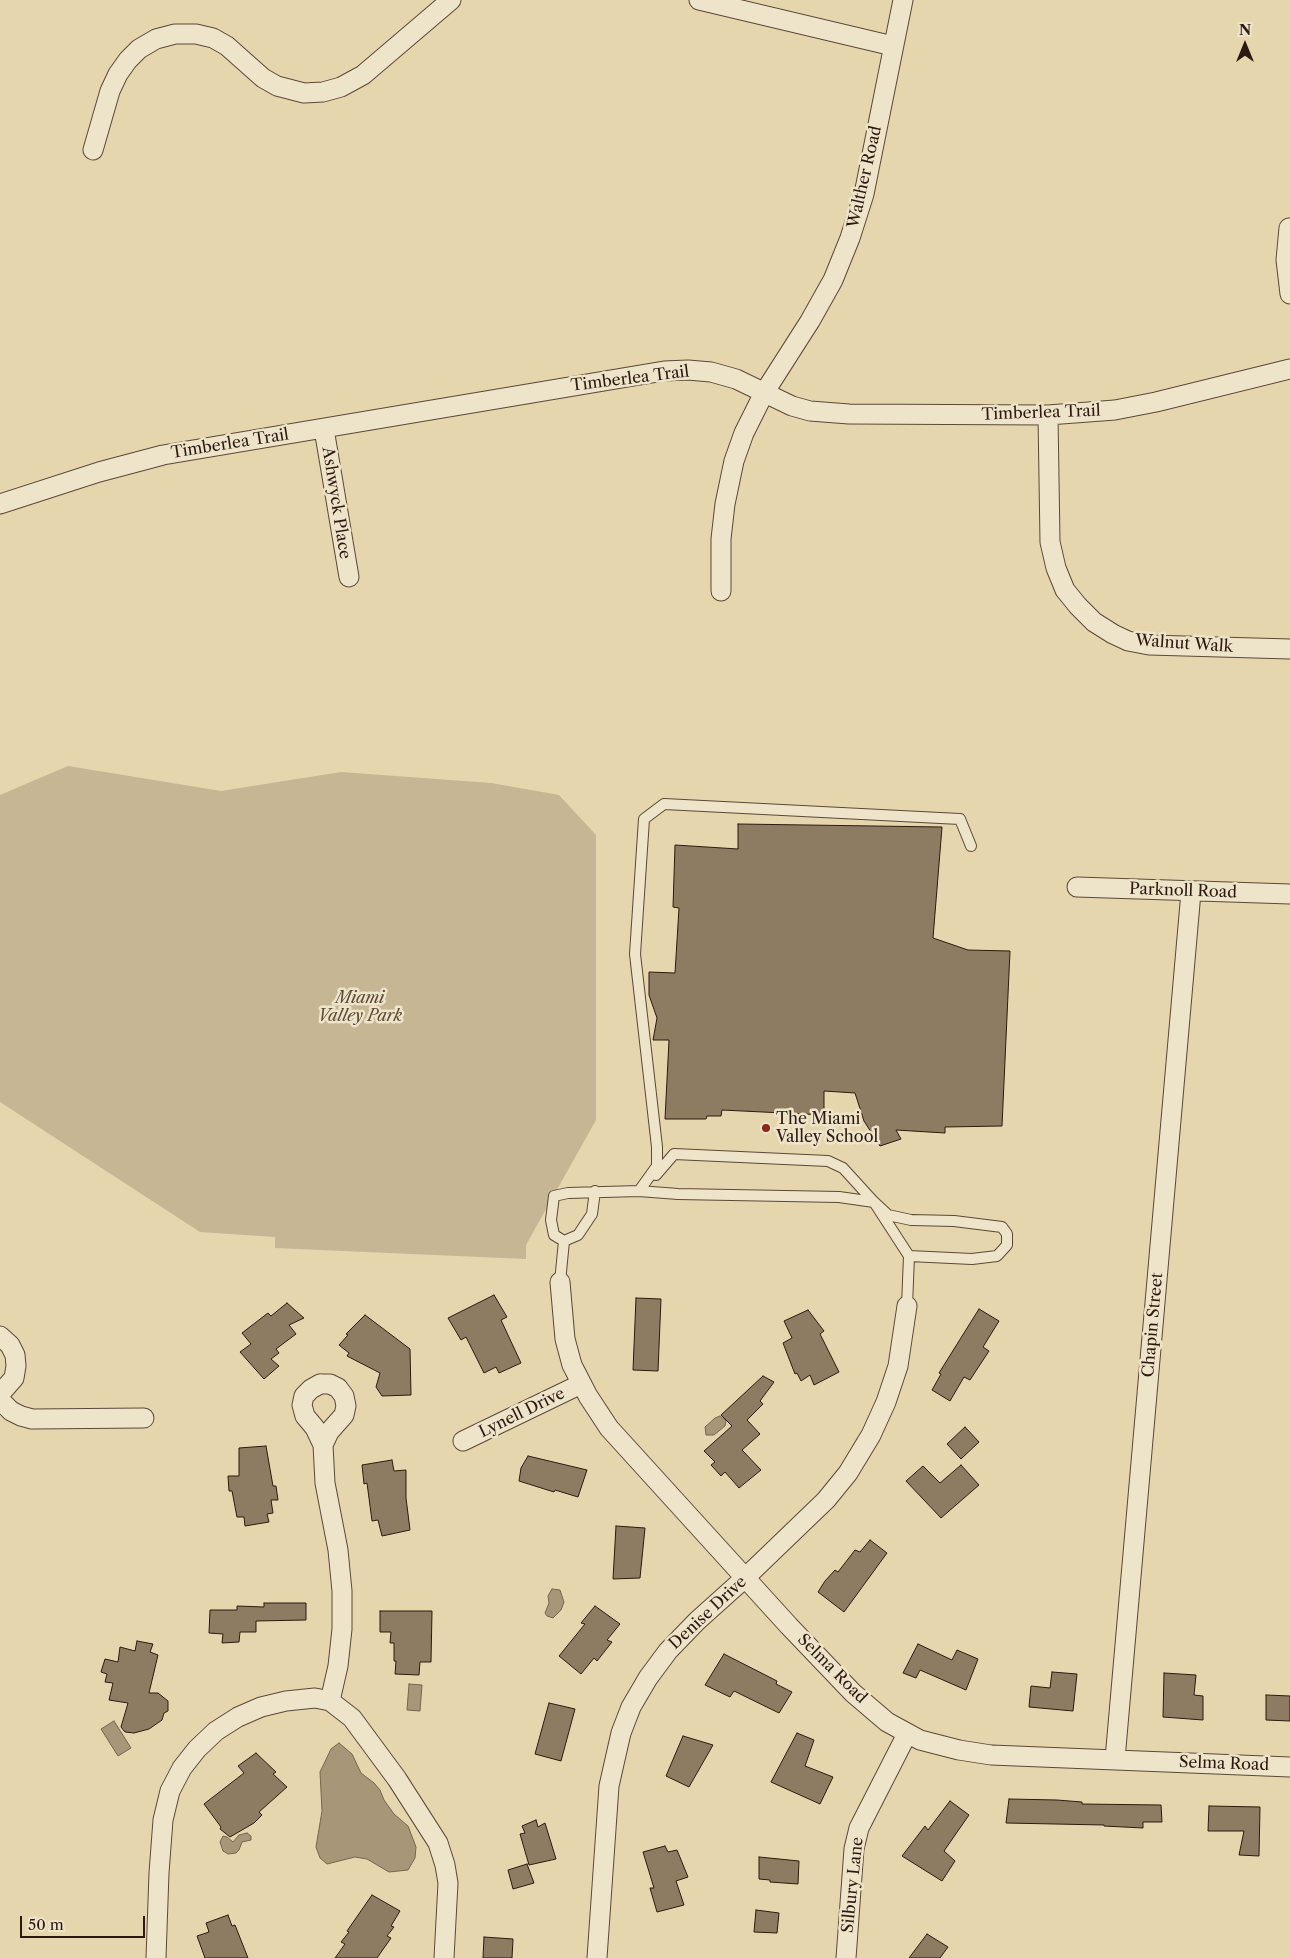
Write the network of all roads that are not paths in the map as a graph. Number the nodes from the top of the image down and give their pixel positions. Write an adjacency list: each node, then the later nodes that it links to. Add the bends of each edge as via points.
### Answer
1 (451, 0): 5 (street, via 362,75 341,87 323,92 304,93 277,86 213,38 175,34 156,39 139,49 118,74)
2 (699, 0): 4 (street)
3 (903, 0): 4 (street, Walther Road)
4 (893, 46): 9 (street, Walther Road, via 864,194 850,238 833,280)
5 (93, 150)
6 (1289, 228): 7 (street, via 1286,260)
7 (1290, 294)
8 (1290, 369): 10 (street, Timberlea Trail, via 1115,410)
9 (764, 393): 10 (street, Timberlea Trail, via 810,411); 11 (street, Timberlea Trail, via 736,379 688,370); 14 (street, Walther Road, via 737,452 724,504)
10 (1048, 415): 15 (street, Walnut Walk, via 1050,542 1065,590 1094,622 1128,641 1149,645)
11 (324, 429): 12 (street, Timberlea Trail, via 163,455); 13 (street, Ashwyck Place)
12 (0, 504)
13 (349, 577)
14 (721, 591)
15 (1290, 649)
16 (971, 846): 21 (lane, via 960,820 664,804 644,819 635,954 657,1166)
17 (1076, 887): 18 (street, Parknoll Road)
18 (1191, 892): 19 (street, Parknoll Road); 37 (street, Chapin Street)
19 (1290, 894)
20 (595, 1191): 21 (lane); 23 (lane, via 592,1214 578,1235); 23 (lane, via 554,1196 551,1220 554,1235)
21 (639, 1191): 22 (lane); 22 (lane, via 674,1154 828,1161 843,1168)
22 (874, 1202): 24 (lane); 24 (lane, via 888,1215 896,1217 1002,1226 1007,1234 1007,1245 997,1256 972,1259)
23 (564, 1241): 25 (lane)
24 (909, 1256): 26 (lane)
25 (560, 1282): 28 (street, Selma Road, via 566,1339 572,1365)
26 (907, 1306): 34 (street, Denise Drive, via 898,1366 871,1435 826,1500)
27 (0, 1336): 29 (street, via 10,1345 16,1366 14,1378)
28 (581, 1384): 32 (street, Lynell Drive); 34 (street, Selma Road, via 610,1428)
29 (0, 1394)
30 (0, 1400): 31 (street, via 11,1411 32,1419)
31 (144, 1418)
32 (464, 1441)
33 (323, 1445): 35 (street, via 325,1483 342,1591 338,1666)
34 (746, 1577): 36 (street, Selma Road, via 853,1693 887,1722); 41 (street, Denise Drive, via 668,1651 631,1707 609,1786)
35 (330, 1701): 39 (street, via 315,1698 260,1707 216,1731 182,1768 170,1791 163,1820); 40 (street, via 352,1718 438,1843 446,1865 448,1884)
36 (907, 1734): 37 (street, Selma Road, via 959,1750 991,1755); 42 (street, Silbury Lane, via 859,1828 854,1849)
37 (1115, 1759): 38 (street, Selma Road)
38 (1290, 1767)
39 (156, 1958)
40 (444, 1958)
41 (597, 1958)
42 (846, 1958)

